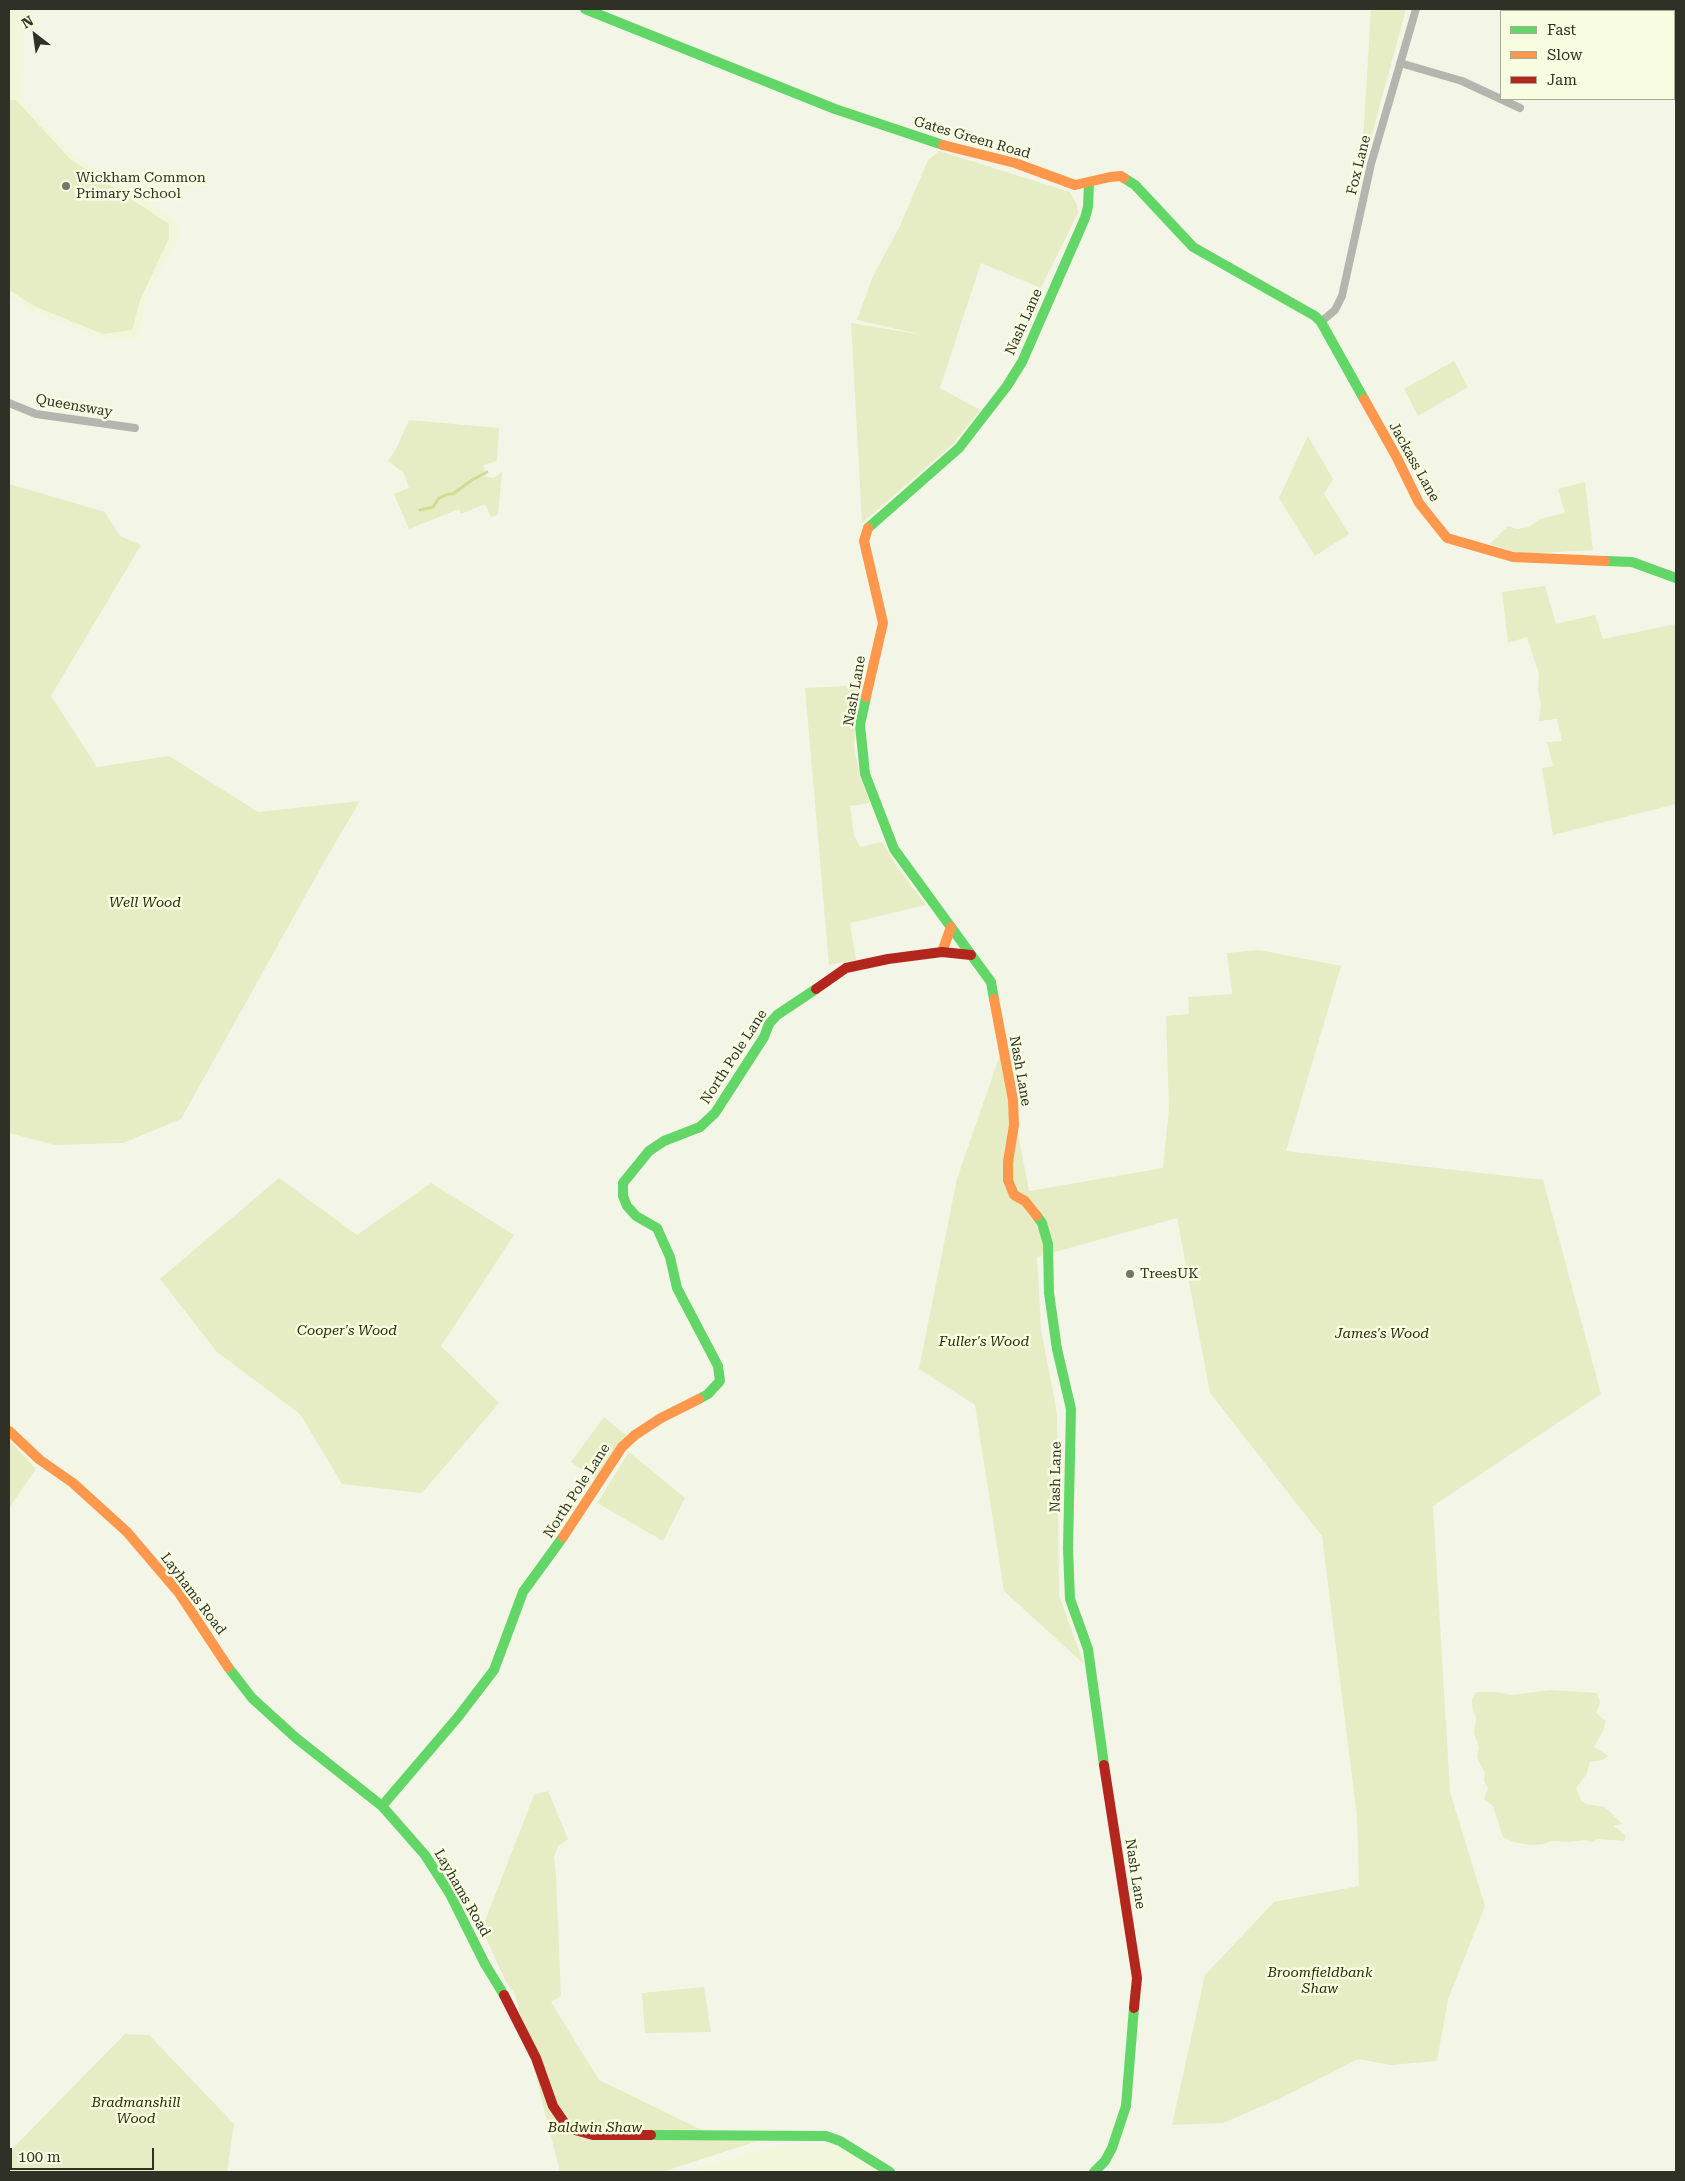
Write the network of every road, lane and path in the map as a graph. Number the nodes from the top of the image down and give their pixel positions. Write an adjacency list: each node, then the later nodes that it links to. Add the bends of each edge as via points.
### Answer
1 (585, 9): 7 (street, Gates Green Road, via 835,109 934,143 1015,163 1062,182 1074,185)
2 (1416, 9): 3 (street, Fox Lane)
3 (1400, 63): 4 (street, via 1462,81); 8 (street, Fox Lane, via 1371,164 1342,296 1334,310)
4 (1500, 99)
5 (1503, 100): 6 (street)
6 (1520, 108)
7 (1089, 183): 8 (street, Gates Green Road, via 1121,176 1135,185 1193,247); 12 (street, Nash Lane, via 1085,218 1022,362 1007,386 960,448 868,527 864,541 883,622 860,725 865,774 894,849)
8 (1321, 322): 11 (street, Jackass Lane, via 1419,503 1447,538 1513,557 1632,562)
9 (9, 404): 10 (street, Queensway, via 36,414)
10 (135, 428)
11 (1676, 578)
12 (951, 927): 13 (street); 14 (street, Nash Lane)
13 (942, 952): 14 (street, North Pole Lane); 16 (street, North Pole Lane, via 846,968 777,1015 715,1113 700,1127 664,1141 649,1151 623,1183 627,1206 636,1216 657,1228 670,1257 677,1288 718,1366 720,1381 708,1394 661,1418 622,1447 557,1548 524,1592 494,1670 458,1718)
14 (971, 955): 18 (street, Nash Lane, via 991,982 1014,1100 1008,1180 1014,1195 1025,1201 1042,1224 1048,1244 1056,1349 1071,1409 1070,1599 1088,1649 1137,1978 1126,2106 1112,2148)
15 (9, 1431): 16 (street, Layhams Road, via 40,1460 74,1483 127,1532 185,1600 252,1698 296,1738)
16 (382, 1806): 17 (street, Layhams Road, via 425,1855 450,1894 536,2058 553,2106 566,2124 593,2135 826,2136 840,2141)
17 (890, 2172)
18 (1094, 2172)

